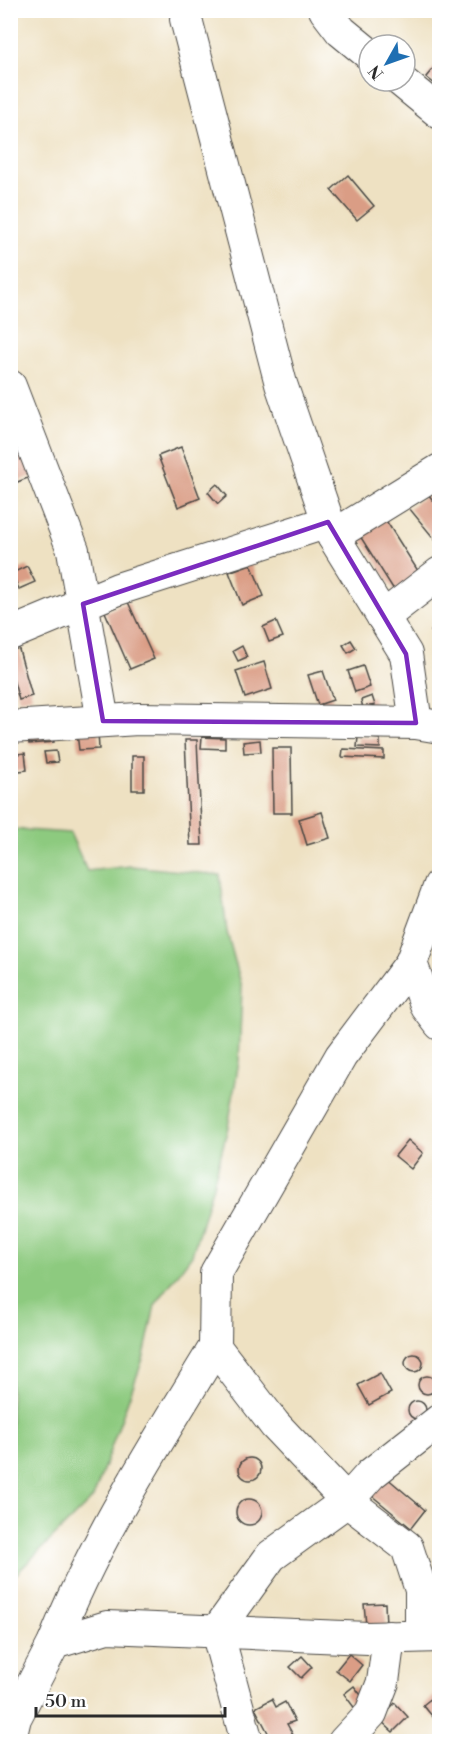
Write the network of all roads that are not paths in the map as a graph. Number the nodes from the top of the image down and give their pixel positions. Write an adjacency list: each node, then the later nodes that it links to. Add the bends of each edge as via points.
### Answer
1 (325, 10): 3 (street)
2 (186, 19): 8 (street, via 281,384)
3 (357, 44)
4 (416, 93): 5 (street)
5 (440, 113)
6 (10, 386): 10 (street, via 73,550)
7 (440, 470): 8 (street)
8 (331, 529): 10 (street, via 129,585); 11 (street)
9 (440, 573): 11 (street)
10 (83, 604): 12 (street); 13 (street)
11 (383, 617): 14 (street, via 406,654)
12 (10, 633)
13 (103, 721): 14 (street); 15 (street)
14 (428, 725)
15 (10, 727)
16 (440, 885): 17 (street)
17 (411, 963): 18 (street, via 427,1006); 19 (street, via 341,1056 216,1273)
18 (440, 1024)
19 (215, 1347): 21 (street, via 275,1425); 25 (street, via 134,1480 72,1597)
20 (440, 1420): 21 (street, via 371,1474)
21 (347, 1501): 22 (street, via 271,1556); 23 (street, via 407,1547)
22 (217, 1631): 24 (street); 25 (street, via 107,1627); 27 (street)
23 (430, 1636): 24 (street)
24 (389, 1637): 28 (street, via 383,1682 371,1713)
25 (54, 1643): 26 (street, via 15,1718)
26 (10, 1739)
27 (247, 1742)
28 (344, 1742)

